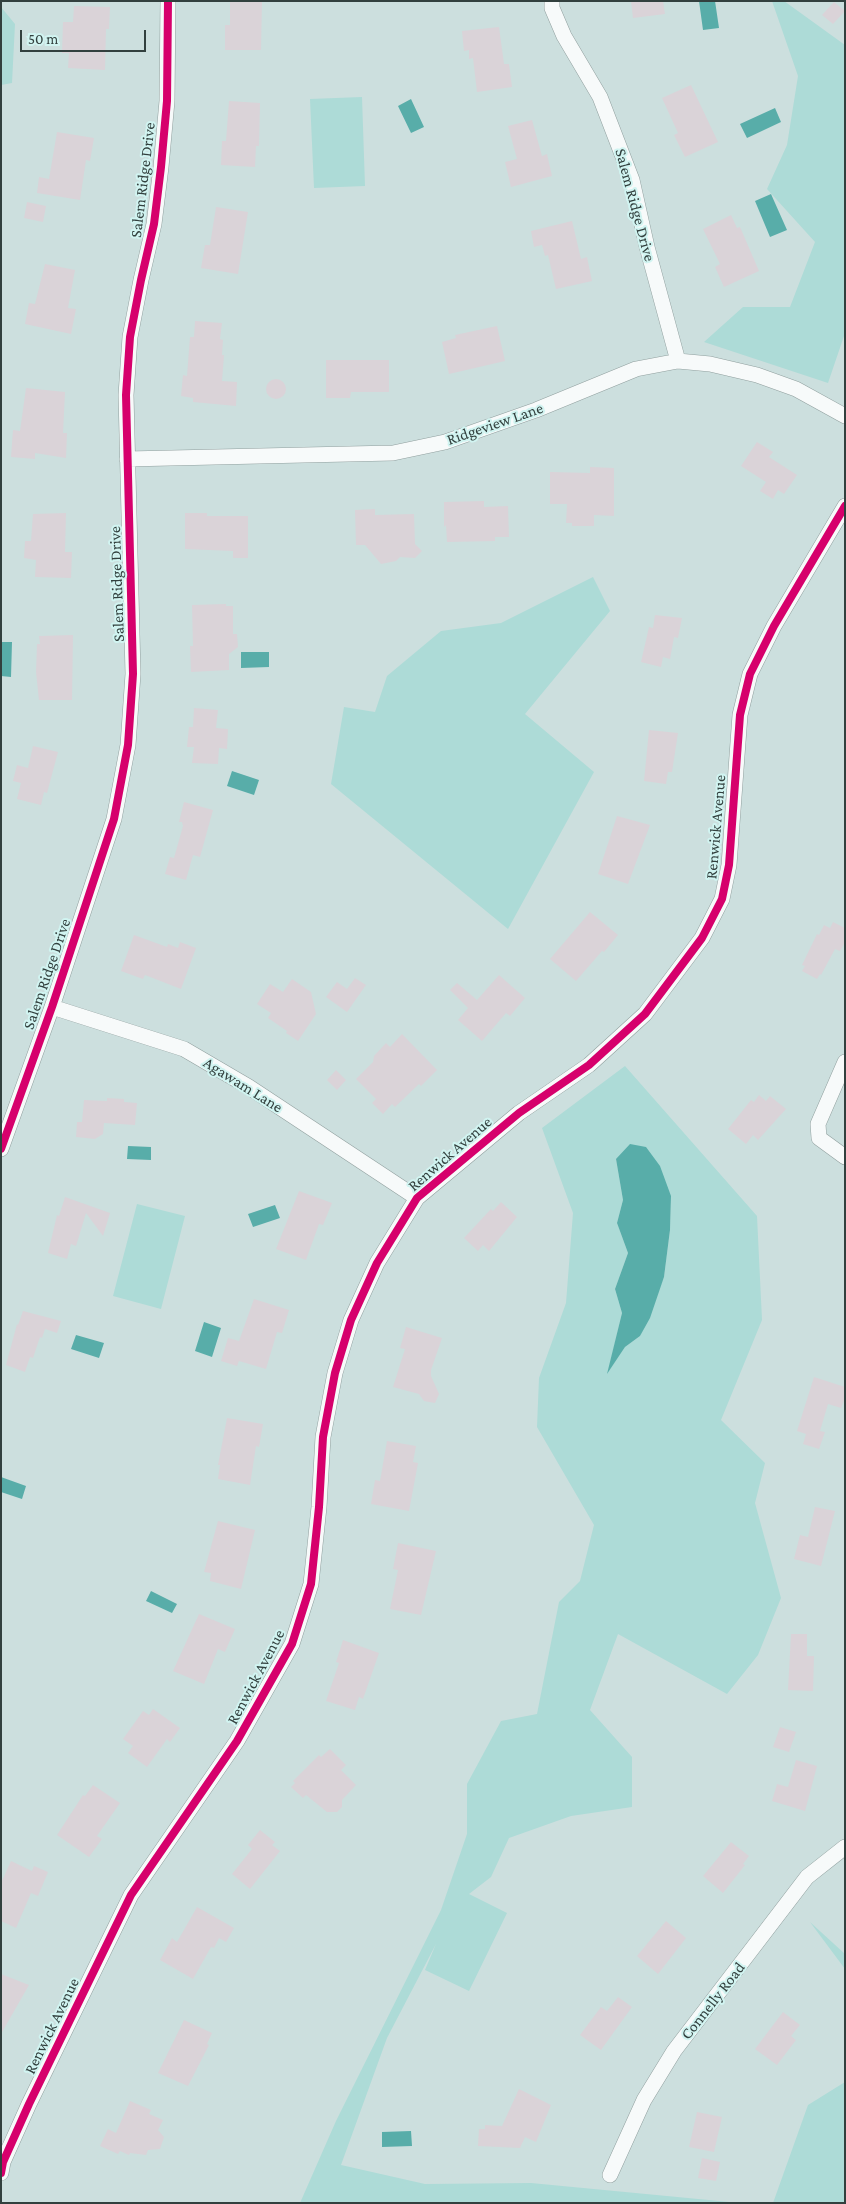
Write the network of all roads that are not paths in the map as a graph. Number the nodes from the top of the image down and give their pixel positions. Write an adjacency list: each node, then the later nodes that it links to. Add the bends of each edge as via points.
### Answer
1 (168, 1): 5 (street, Salem Ridge Drive, via 167,101 154,224 130,337 126,395)
2 (552, 1): 3 (street, Salem Ridge Drive, via 564,36 600,97 628,170)
3 (678, 360): 4 (street, Ridgeview Lane, via 757,375 796,389); 5 (street, Ridgeview Lane, via 636,369 536,410 445,442 393,453)
4 (845, 416)
5 (127, 459): 7 (street, Salem Ridge Drive, via 133,674 128,745 114,819)
6 (845, 506): 11 (street, Renwick Avenue, via 774,626 750,674 740,715 729,865 722,899 702,938 645,1014 589,1065 519,1113)
7 (52, 1007): 9 (street, Salem Ridge Drive); 11 (street, Agawam Lane, via 184,1049 249,1087)
8 (845, 1062): 10 (street, via 818,1124 820,1138)
9 (1, 1149)
10 (845, 1157)
11 (417, 1198): 13 (street, Renwick Avenue, via 376,1263 351,1320 335,1373 323,1437 320,1507 311,1584 292,1644 237,1741 131,1895 29,2104)
12 (845, 1846): 14 (street, Connelly Road, via 807,1878 674,2051 644,2100)
13 (1, 2172)
14 (610, 2175)

